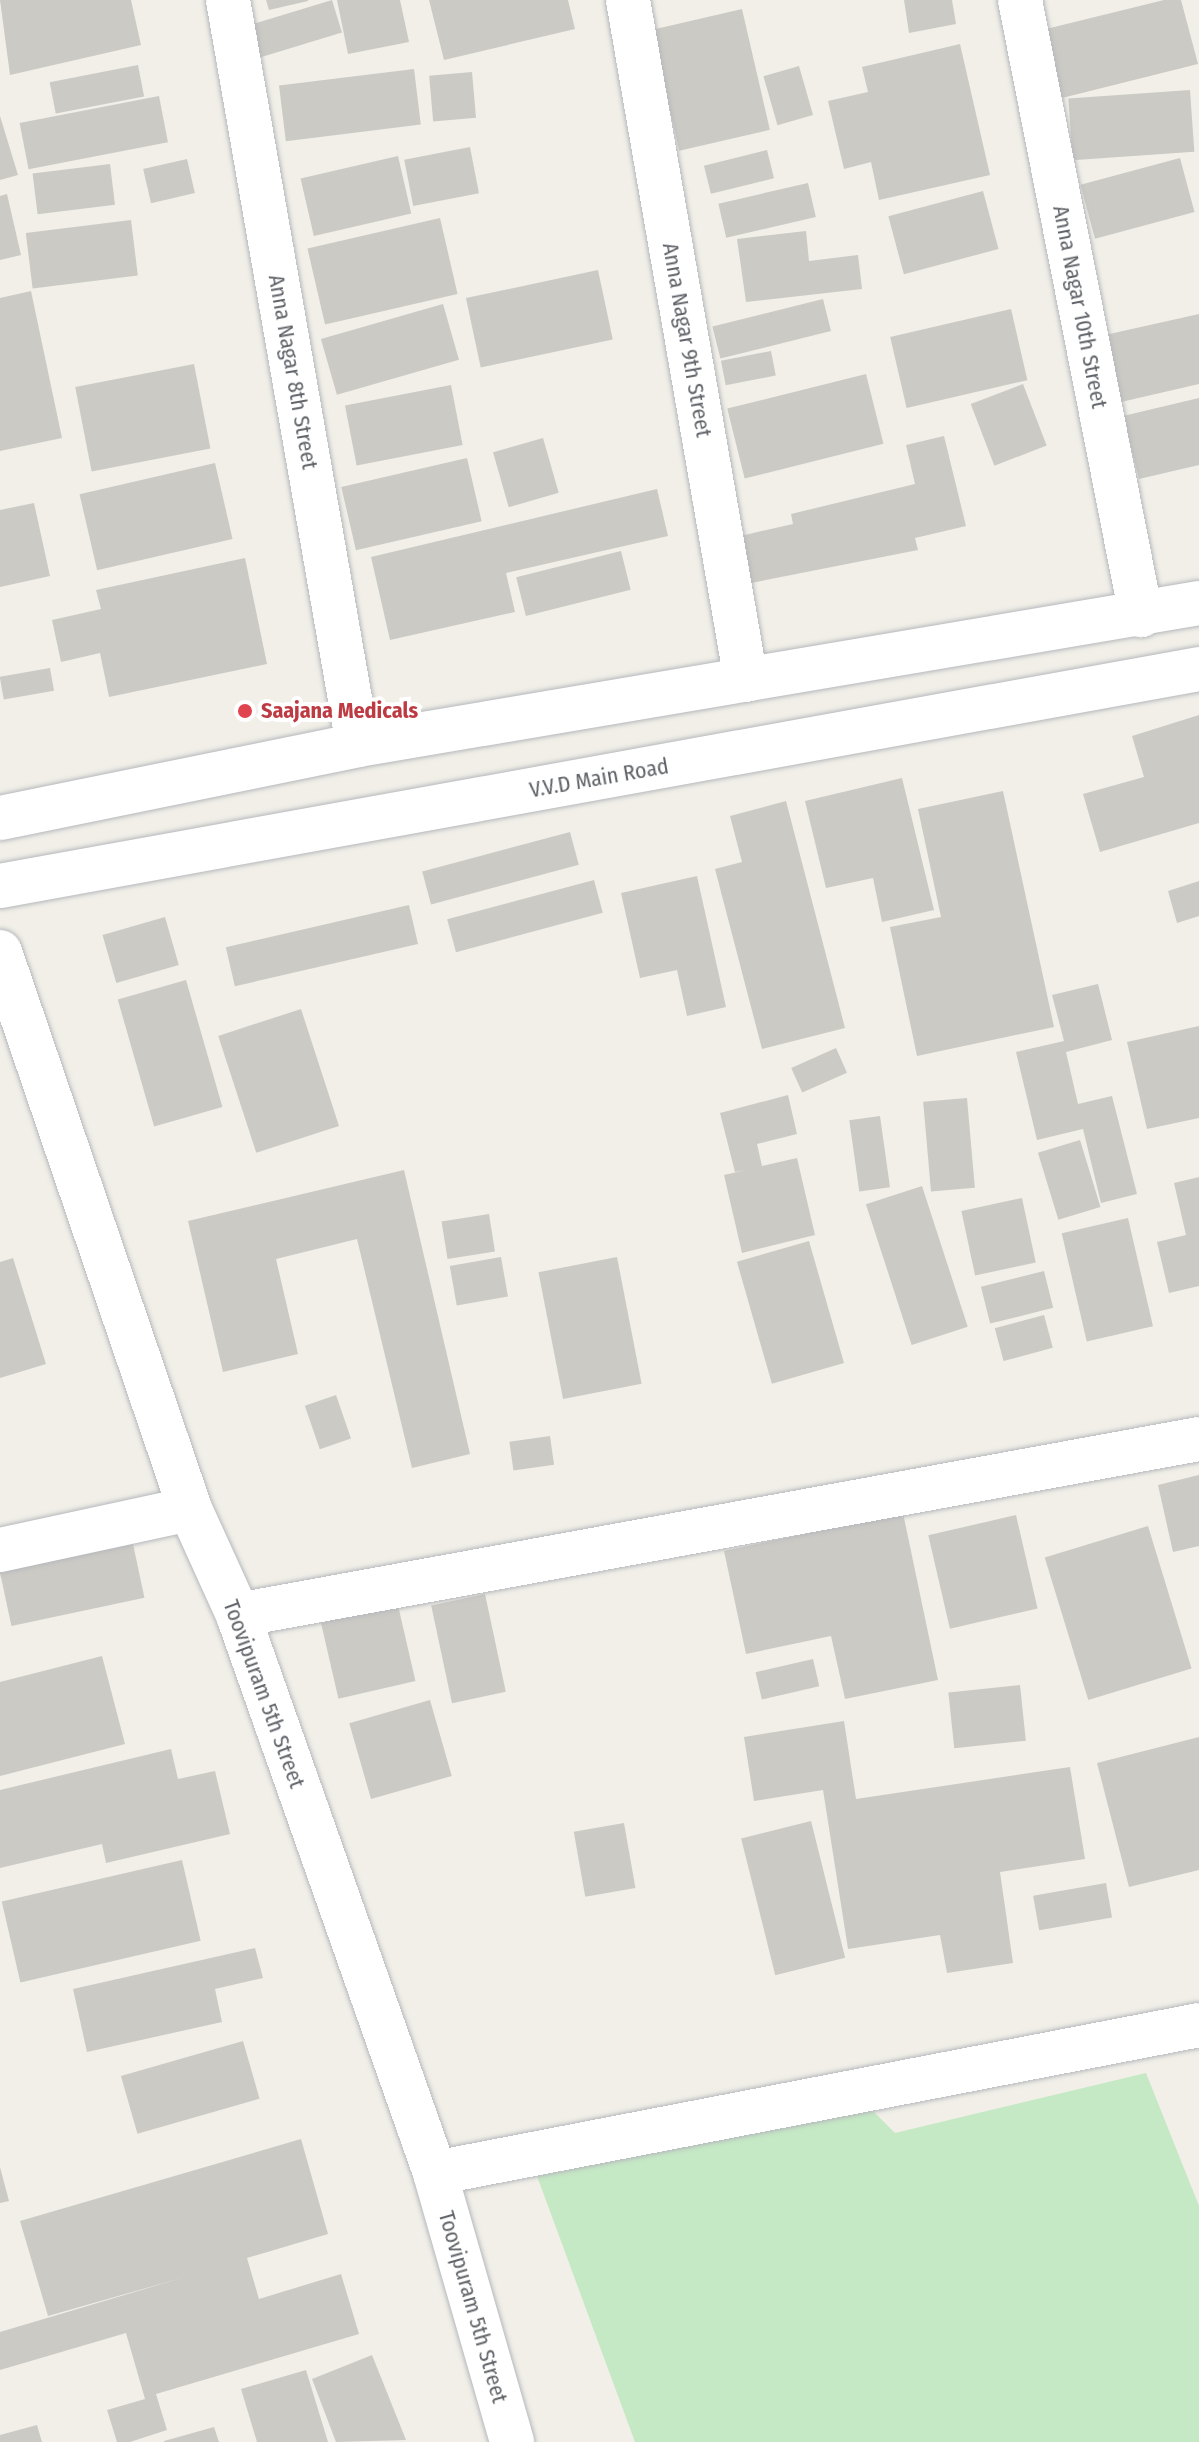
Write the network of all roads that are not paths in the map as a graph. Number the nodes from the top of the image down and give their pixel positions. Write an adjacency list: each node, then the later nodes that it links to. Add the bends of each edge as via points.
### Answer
1 (228, 0): 8 (street, Anna Nagar 8th Street)
2 (628, 0): 7 (street, Anna Nagar 9th Street)
3 (1020, 0): 5 (street, Anna Nagar 10th Street)
4 (1199, 603): 5 (street)
5 (1141, 615): 7 (street)
6 (1199, 669): 10 (street, V.V.D Main Road)
7 (746, 680): 8 (street)
8 (358, 745): 9 (street)
9 (0, 818)
10 (0, 886)
11 (0, 952): 13 (street, Toovipuram 5th Street)
12 (1199, 1439): 15 (street)
13 (190, 1509): 14 (street); 15 (street, Toovipuram 5th Street)
14 (0, 1550)
15 (238, 1615): 17 (street, Toovipuram 5th Street)
16 (1199, 2025): 17 (street)
17 (435, 2173): 18 (street, Toovipuram 5th Street)
18 (512, 2442)

